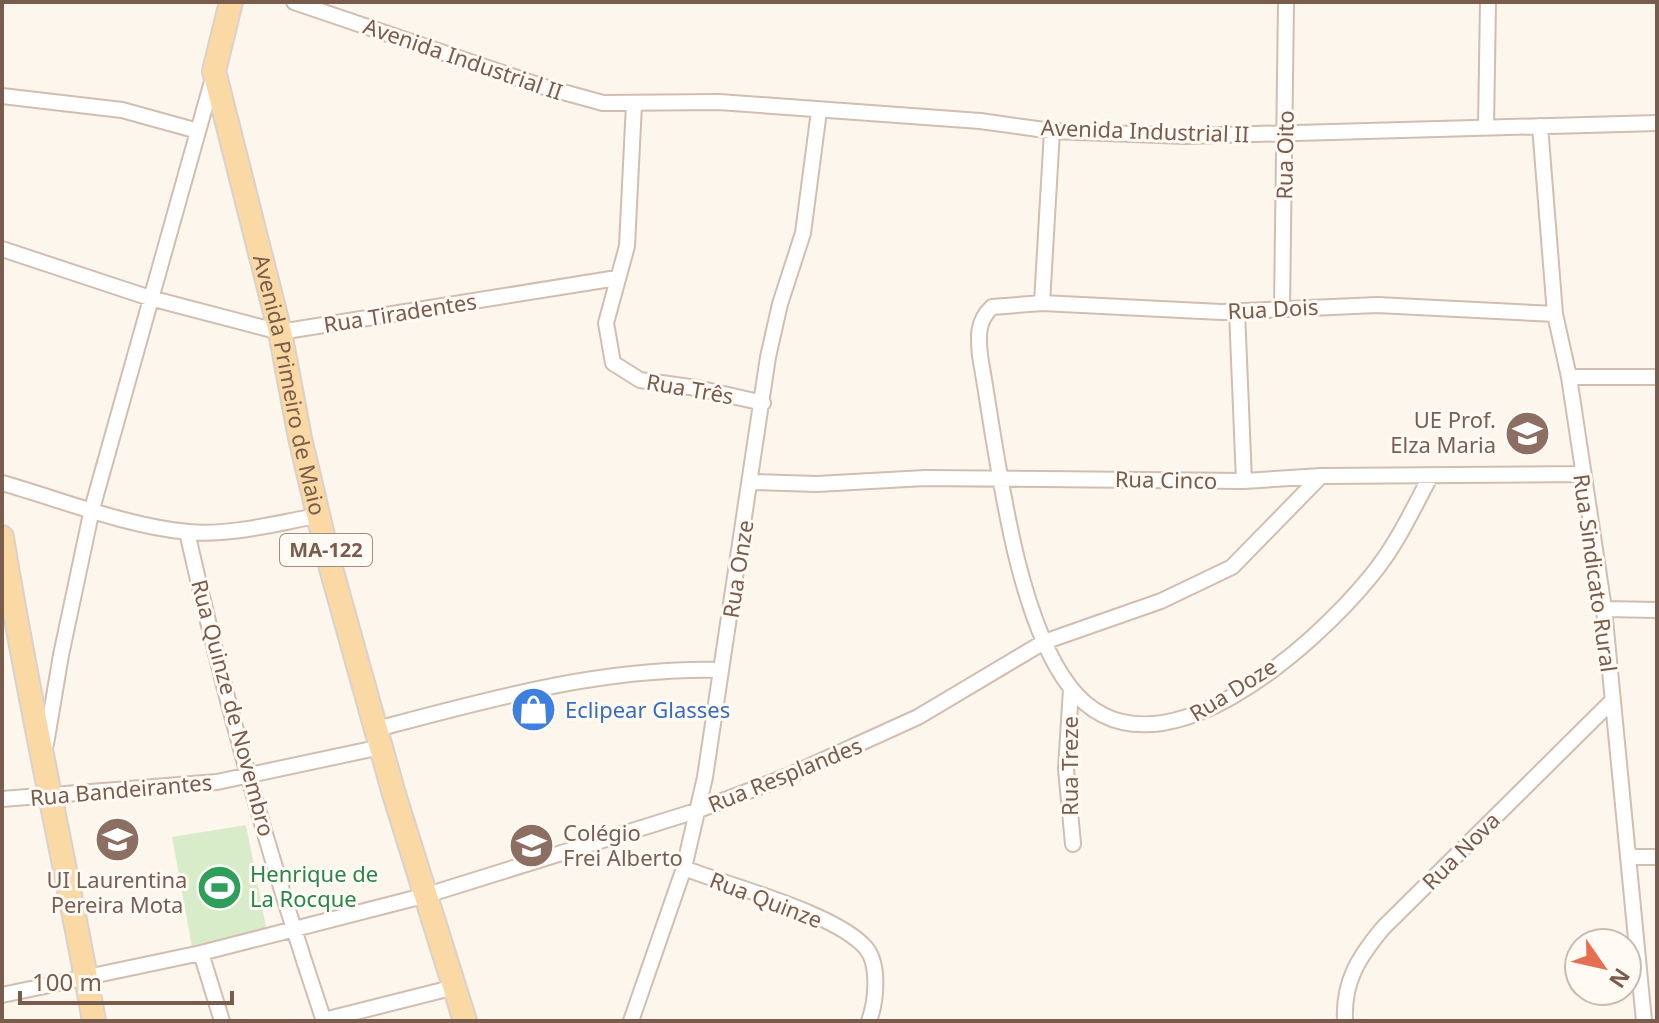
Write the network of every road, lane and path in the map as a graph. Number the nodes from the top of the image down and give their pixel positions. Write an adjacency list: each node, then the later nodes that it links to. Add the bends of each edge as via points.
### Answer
1 (231, 2): 5 (main road, MA-122)
2 (294, 2): 7 (street, Avenida Industrial II, via 580,98)
3 (1286, 2): 14 (street, Rua Oito)
4 (1488, 2): 11 (street)
5 (214, 71): 12 (street); 23 (main road, Avenida Primeiro de Maio / MA-122)
6 (2, 96): 12 (street, via 122,110)
7 (634, 104): 8 (street, Avenida Industrial II, via 719,102); 16 (street, via 627,246)
8 (819, 111): 13 (street, Avenida Industrial II); 26 (street, Rua Onze, via 803,233 780,304)
9 (1657, 123): 10 (street, Avenida Industrial II)
10 (1540, 126): 11 (street, Avenida Industrial II); 22 (street, Rua Sindicato Rural)
11 (1486, 127): 14 (street, Avenida Industrial II)
12 (198, 131): 17 (street)
13 (1052, 131): 14 (street, Avenida Industrial II); 18 (street)
14 (1285, 134): 20 (street, Rua Oito)
15 (2, 249): 17 (street, Rua Tiradentes)
16 (617, 278): 23 (street, Rua Tiradentes); 26 (street, Rua Três, via 606,339 619,370 640,380)
17 (150, 298): 23 (street, Rua Tiradentes); 34 (street)
18 (1042, 303): 19 (street, Rua Dois); 21 (street, Rua Dois)
19 (992, 307): 30 (street, Rua Doze, via 983,316 978,339)
20 (1282, 307): 21 (street, Rua Dois); 22 (street, Rua Dois, via 1377,305)
21 (1237, 311): 31 (street)
22 (1555, 314): 24 (street, Rua Sindicato Rural)
23 (280, 332): 35 (main road, Avenida Primeiro de Maio / MA-122)
24 (1569, 377): 25 (street); 27 (street, Rua Sindicato Rural)
25 (1657, 377)
26 (763, 403): 32 (street, Rua Onze)
27 (1581, 474): 29 (street, Rua Cinco); 38 (street, Rua Sindicato Rural)
28 (1321, 476): 29 (street, Rua Cinco); 31 (street, Rua Cinco); 40 (street, Rua Resplandes, via 1232,567 1161,601)
29 (1430, 477): 42 (street, Rua Doze, via 1398,538 1352,597 1280,661 1219,703 1183,721 1131,723 1102,712)
30 (1003, 478): 31 (street, Rua Cinco); 32 (street, Rua Cinco); 40 (street, Rua Doze, via 1024,583)
31 (1244, 481)
32 (752, 482): 41 (street, Rua Onze)
33 (2, 483): 34 (street)
34 (92, 509): 36 (street); 45 (street, via 52,699)
35 (317, 516): 36 (street); 44 (main road, Avenida Primeiro de Maio / MA-122)
36 (187, 532): 46 (street, Rua Quinze de Novembro)
37 (2, 537): 45 (main road)
38 (1604, 609): 39 (street); 43 (street, Rua Sindicato Rural)
39 (1657, 610)
40 (1044, 642): 42 (street, Rua Doze); 49 (street, Rua Resplandes, via 918,717)
41 (721, 670): 44 (street, Rua Bandeirantes, via 680,669 574,682); 49 (street, Rua Onze)
42 (1071, 689): 50 (street, Rua Treze, via 1066,769)
43 (1613, 700): 51 (street, Rua Sindicato Rural); 66 (street, Rua Nova, via 1383,928 1351,971)
44 (379, 738): 46 (street, Rua Bandeirantes); 54 (main road, Avenida Primeiro de Maio / MA-122)
45 (44, 768): 47 (main road)
46 (249, 777): 47 (street, Rua Bandeirantes); 55 (street, Rua Quinze de Novembro)
47 (53, 796): 48 (street, Rua Bandeirantes); 57 (main road)
48 (2, 799)
49 (696, 811): 53 (street, Rua Onze); 54 (street, Rua Resplandes)
50 (1073, 844)
51 (1629, 857): 52 (street); 67 (street, Rua Sindicato Rural)
52 (1657, 857)
53 (684, 868): 64 (street, Rua Onze); 65 (street, Rua Quinze, via 849,933 869,951 873,965)
54 (427, 895): 55 (street, Rua Resplandes); 58 (main road, Avenida Primeiro de Maio / MA-122)
55 (293, 929): 56 (street, Rua Resplandes); 60 (street, Rua Quinze de Novembro)
56 (201, 953): 57 (street, Rua Resplandes); 62 (street)
57 (87, 978): 59 (street, Rua Resplandes); 61 (main road)
58 (455, 987): 60 (street); 63 (main road, Avenida Primeiro de Maio / MA-122)
59 (2, 995)
60 (324, 1020)
61 (94, 1021)
62 (222, 1021)
63 (465, 1021)
64 (631, 1021)
65 (869, 1021)
66 (1345, 1021)
67 (1644, 1021)

